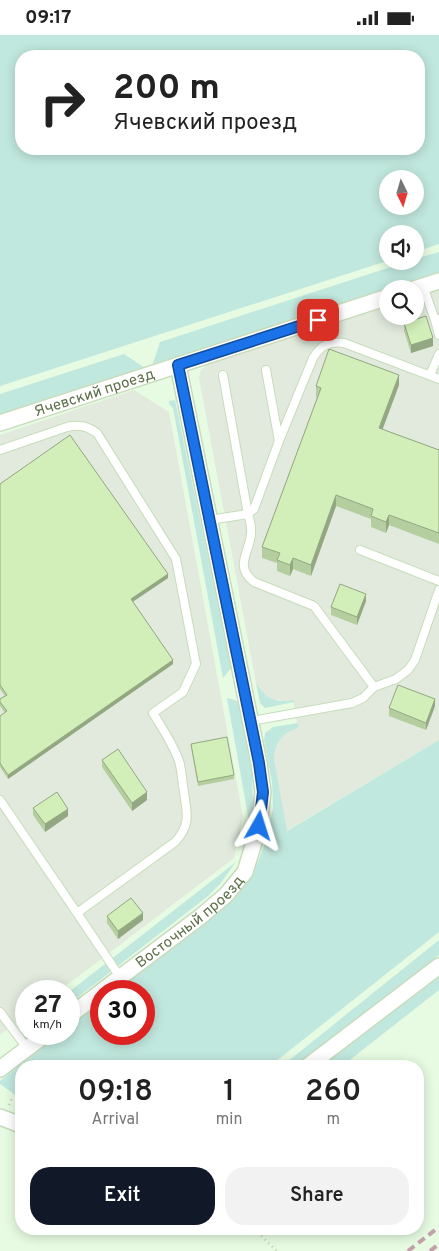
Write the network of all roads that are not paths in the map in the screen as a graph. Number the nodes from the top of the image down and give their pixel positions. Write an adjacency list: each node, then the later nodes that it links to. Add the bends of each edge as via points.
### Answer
1 (439, 281): 2 (street)
2 (424, 286)
3 (424, 296): 5 (lane)
4 (379, 300): 8 (street, Ячевский проезд)
5 (437, 320): 6 (lane)
6 (439, 335)
7 (439, 354): 11 (lane)
8 (178, 365): 13 (street, Ячевский проезд); 17 (street, Восточный проезд)
9 (266, 370): 14 (lane)
10 (223, 375): 16 (lane)
11 (430, 375): 12 (lane); 14 (lane, via 344,343 328,343 319,348 312,358)
12 (439, 379)
13 (0, 423)
14 (279, 441): 16 (lane, via 254,509)
15 (0, 451): 24 (lane, via 67,427 78,425 96,433 176,559 196,665 183,692 153,713 179,762 188,818 186,827 175,842)
16 (248, 514): 17 (lane); 21 (lane, via 251,536 243,568 247,577 314,606)
17 (209, 521): 22 (street, Восточный проезд)
18 (360, 550): 19 (lane)
19 (439, 581)
20 (439, 590): 21 (lane, via 415,660 396,679)
21 (374, 687): 22 (lane, via 352,703)
22 (251, 721): 26 (street, Восточный проезд, via 263,792 259,826 245,872 226,895 200,917)
23 (0, 800): 24 (lane)
24 (77, 913): 26 (lane)
25 (439, 966): 33 (street)
26 (120, 977): 27 (street, Восточный проезд)
27 (116, 980)
28 (90, 1000): 29 (street, Восточный проезд)
29 (80, 1008)
30 (0, 1012): 32 (lane)
31 (31, 1045): 32 (street)
32 (27, 1048): 34 (street)
33 (316, 1060)
34 (0, 1069)
35 (0, 1117): 36 (street)
36 (15, 1123)

